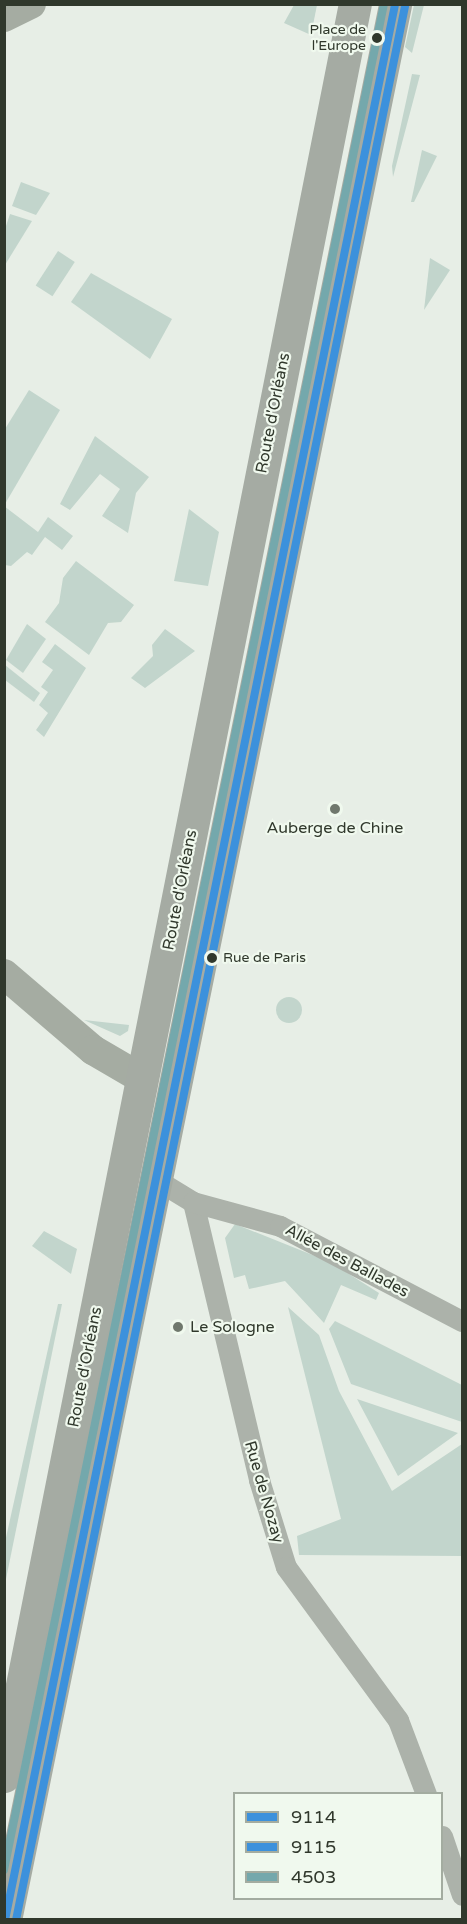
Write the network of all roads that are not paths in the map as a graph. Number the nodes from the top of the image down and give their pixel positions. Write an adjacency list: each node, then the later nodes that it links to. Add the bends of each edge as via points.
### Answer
1 (31, 4): 4 (main road)
2 (355, 4): 6 (main road, Route d'Orléans)
3 (395, 4): 7 (main road, Route d'Orléans)
4 (4, 17)
5 (4, 975): 6 (main road, via 93,1050)
6 (141, 1078): 10 (main road, Route d'Orléans)
7 (152, 1177): 8 (street); 14 (main road, Route d'Orléans)
8 (193, 1202): 9 (street, Allée des Ballades, via 280,1226); 11 (street, Rue de Nozay, via 259,1480 286,1567 398,1720)
9 (462, 1321)
10 (4, 1776)
11 (425, 1792)
12 (443, 1842): 13 (street)
13 (462, 1895)
14 (5, 1920)

